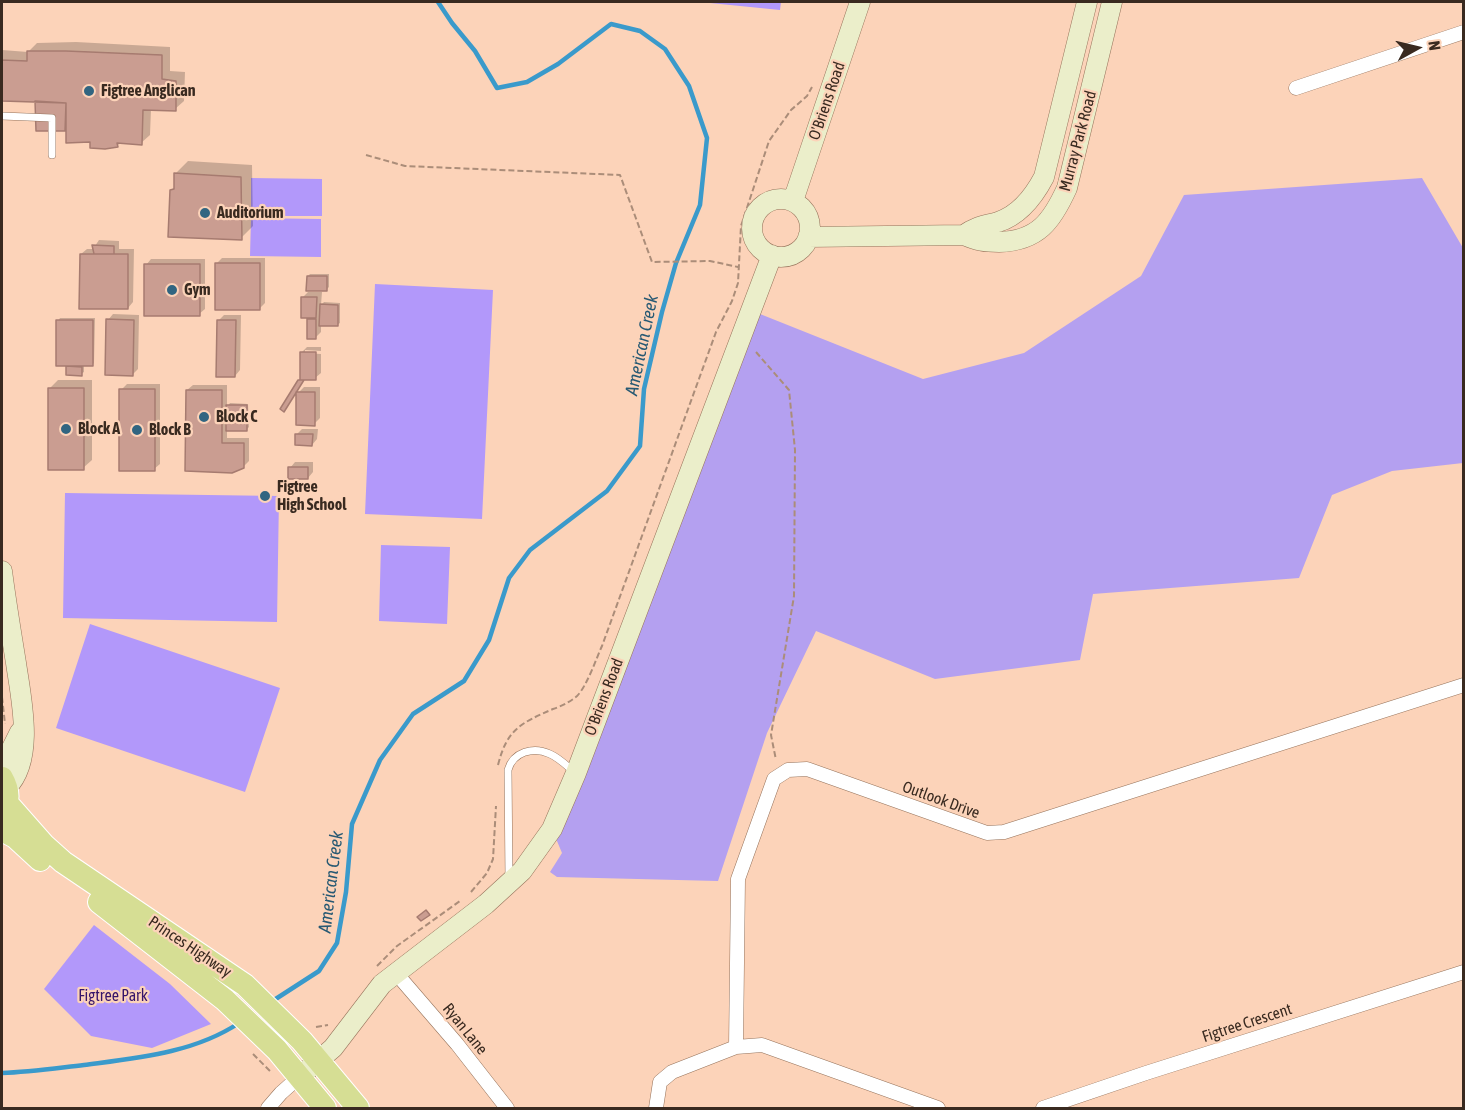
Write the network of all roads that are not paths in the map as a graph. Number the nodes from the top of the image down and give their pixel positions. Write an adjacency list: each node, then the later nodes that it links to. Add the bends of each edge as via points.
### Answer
1 (860, 2): 8 (street, O'Briens Road)
2 (1087, 2): 9 (street, Murray Park Road, via 1044,177 1036,192 1015,213 977,226)
3 (1112, 2): 9 (street, Murray Park Road, via 1067,188 1054,213 1040,230 1019,240 978,242)
4 (1464, 32): 5 (street)
5 (1296, 88)
6 (2, 116): 7 (lane, via 52,118)
7 (52, 155)
8 (793, 201): 10 (street, via 806,212); 11 (street, via 773,200 753,220 755,240)
9 (964, 235): 10 (street, Murray Park Road)
10 (808, 237): 11 (street, via 794,254)
11 (772, 255): 16 (street, O'Briens Road)
12 (2, 571): 14 (street)
13 (1464, 685): 22 (street, Outlook Drive, via 1004,832 987,834 807,770 788,770 774,779 738,879)
14 (14, 727): 15 (street, via 19,737); 17 (street, via 21,762)
15 (2, 760)
16 (576, 773): 19 (street, O'Briens Road, via 552,829); 19 (lane, via 547,753 518,754 511,761)
17 (4, 795): 23 (main road, Princes Highway, via 44,845 63,862 302,1028)
18 (2, 830): 24 (main road, Princes Highway, via 225,1000)
19 (509, 884): 20 (street, O'Briens Road)
20 (395, 972): 23 (street, O'Briens Road, via 371,996 333,1048); 28 (street, Ryan Lane)
21 (1464, 972): 31 (street, Figtree Crescent)
22 (736, 1047): 29 (street, via 672,1072 660,1082); 30 (street, via 762,1045)
23 (318, 1060): 24 (street, O'Briens Road); 27 (main road, Princes Highway)
24 (299, 1077): 25 (street); 26 (main road, Princes Highway)
25 (268, 1108)
26 (325, 1108)
27 (358, 1108)
28 (507, 1108)
29 (656, 1108)
30 (938, 1108)
31 (1042, 1108)

